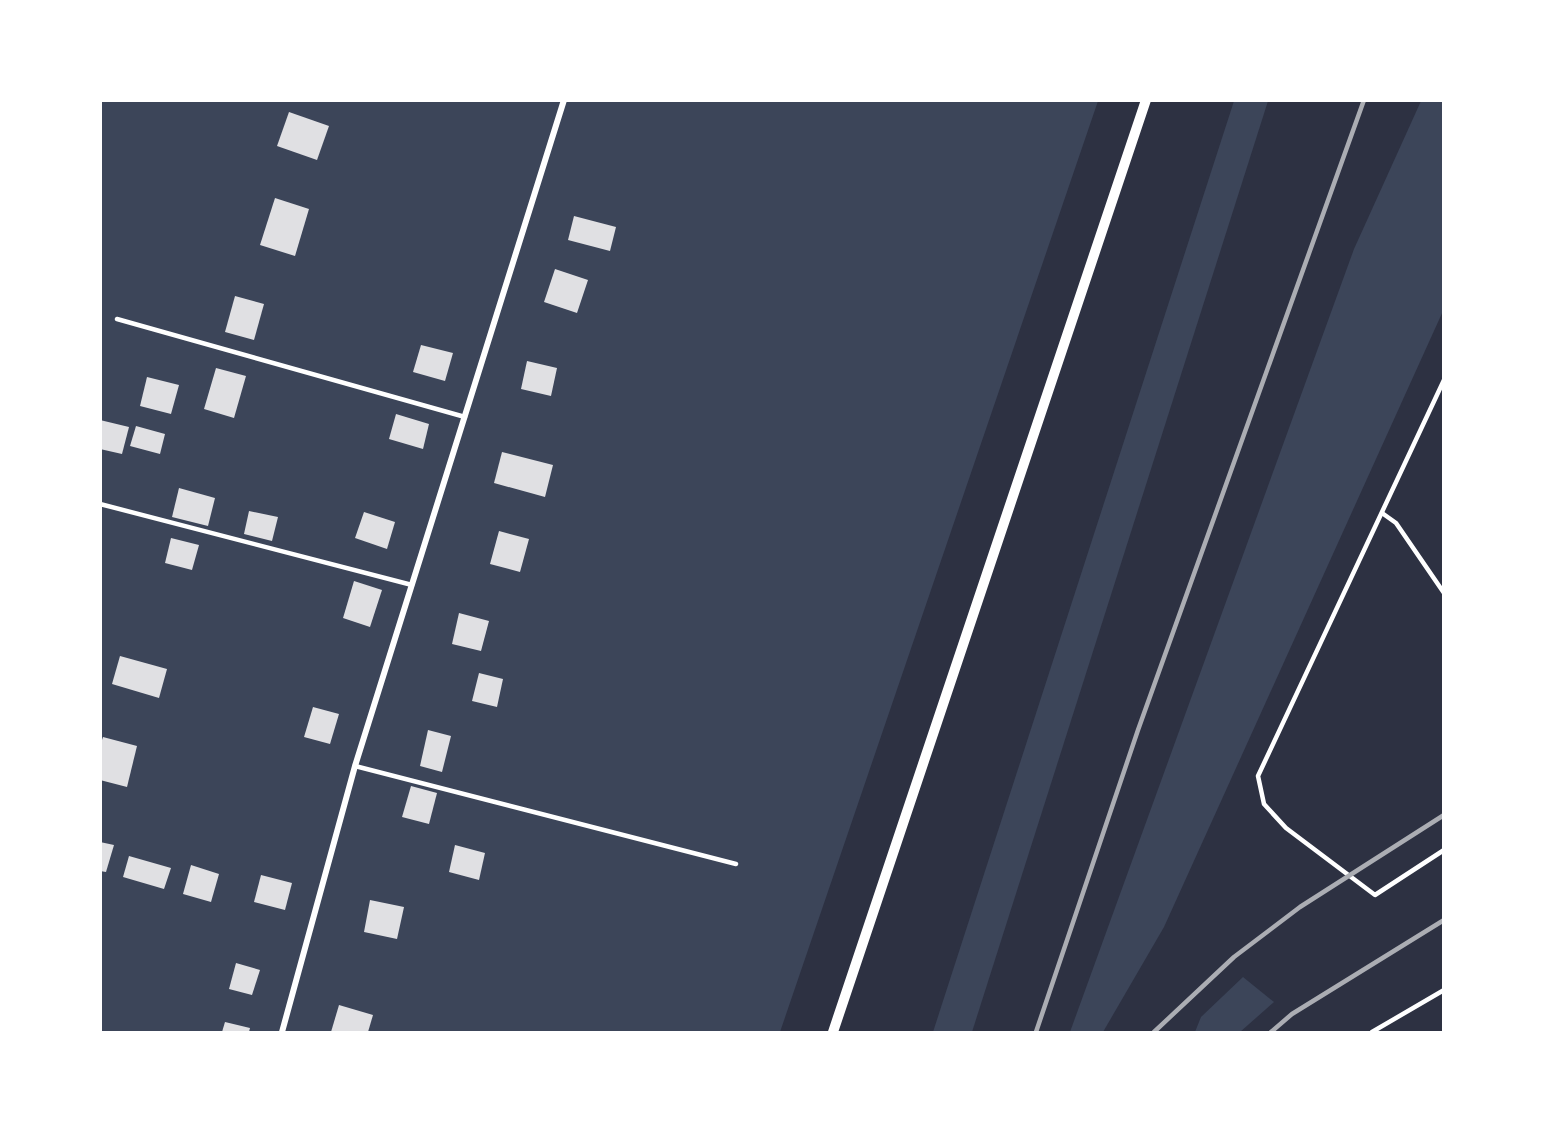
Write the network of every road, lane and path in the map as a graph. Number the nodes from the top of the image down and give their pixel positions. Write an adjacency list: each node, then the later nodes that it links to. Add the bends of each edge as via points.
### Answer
1 (564, 100): 5 (street)
2 (1146, 100): 15 (street)
3 (117, 319): 5 (lane)
4 (1443, 380): 7 (lane)
5 (465, 417): 8 (street)
6 (100, 504): 8 (lane)
7 (1382, 513): 9 (lane, via 1396,523); 11 (lane, via 1258,776 1264,804 1286,828 1375,895)
8 (412, 585): 10 (street)
9 (1443, 593)
10 (355, 766): 12 (lane); 14 (street)
11 (1443, 850)
12 (736, 864)
13 (1443, 990): 16 (lane)
14 (282, 1032)
15 (833, 1032)
16 (1372, 1032)

